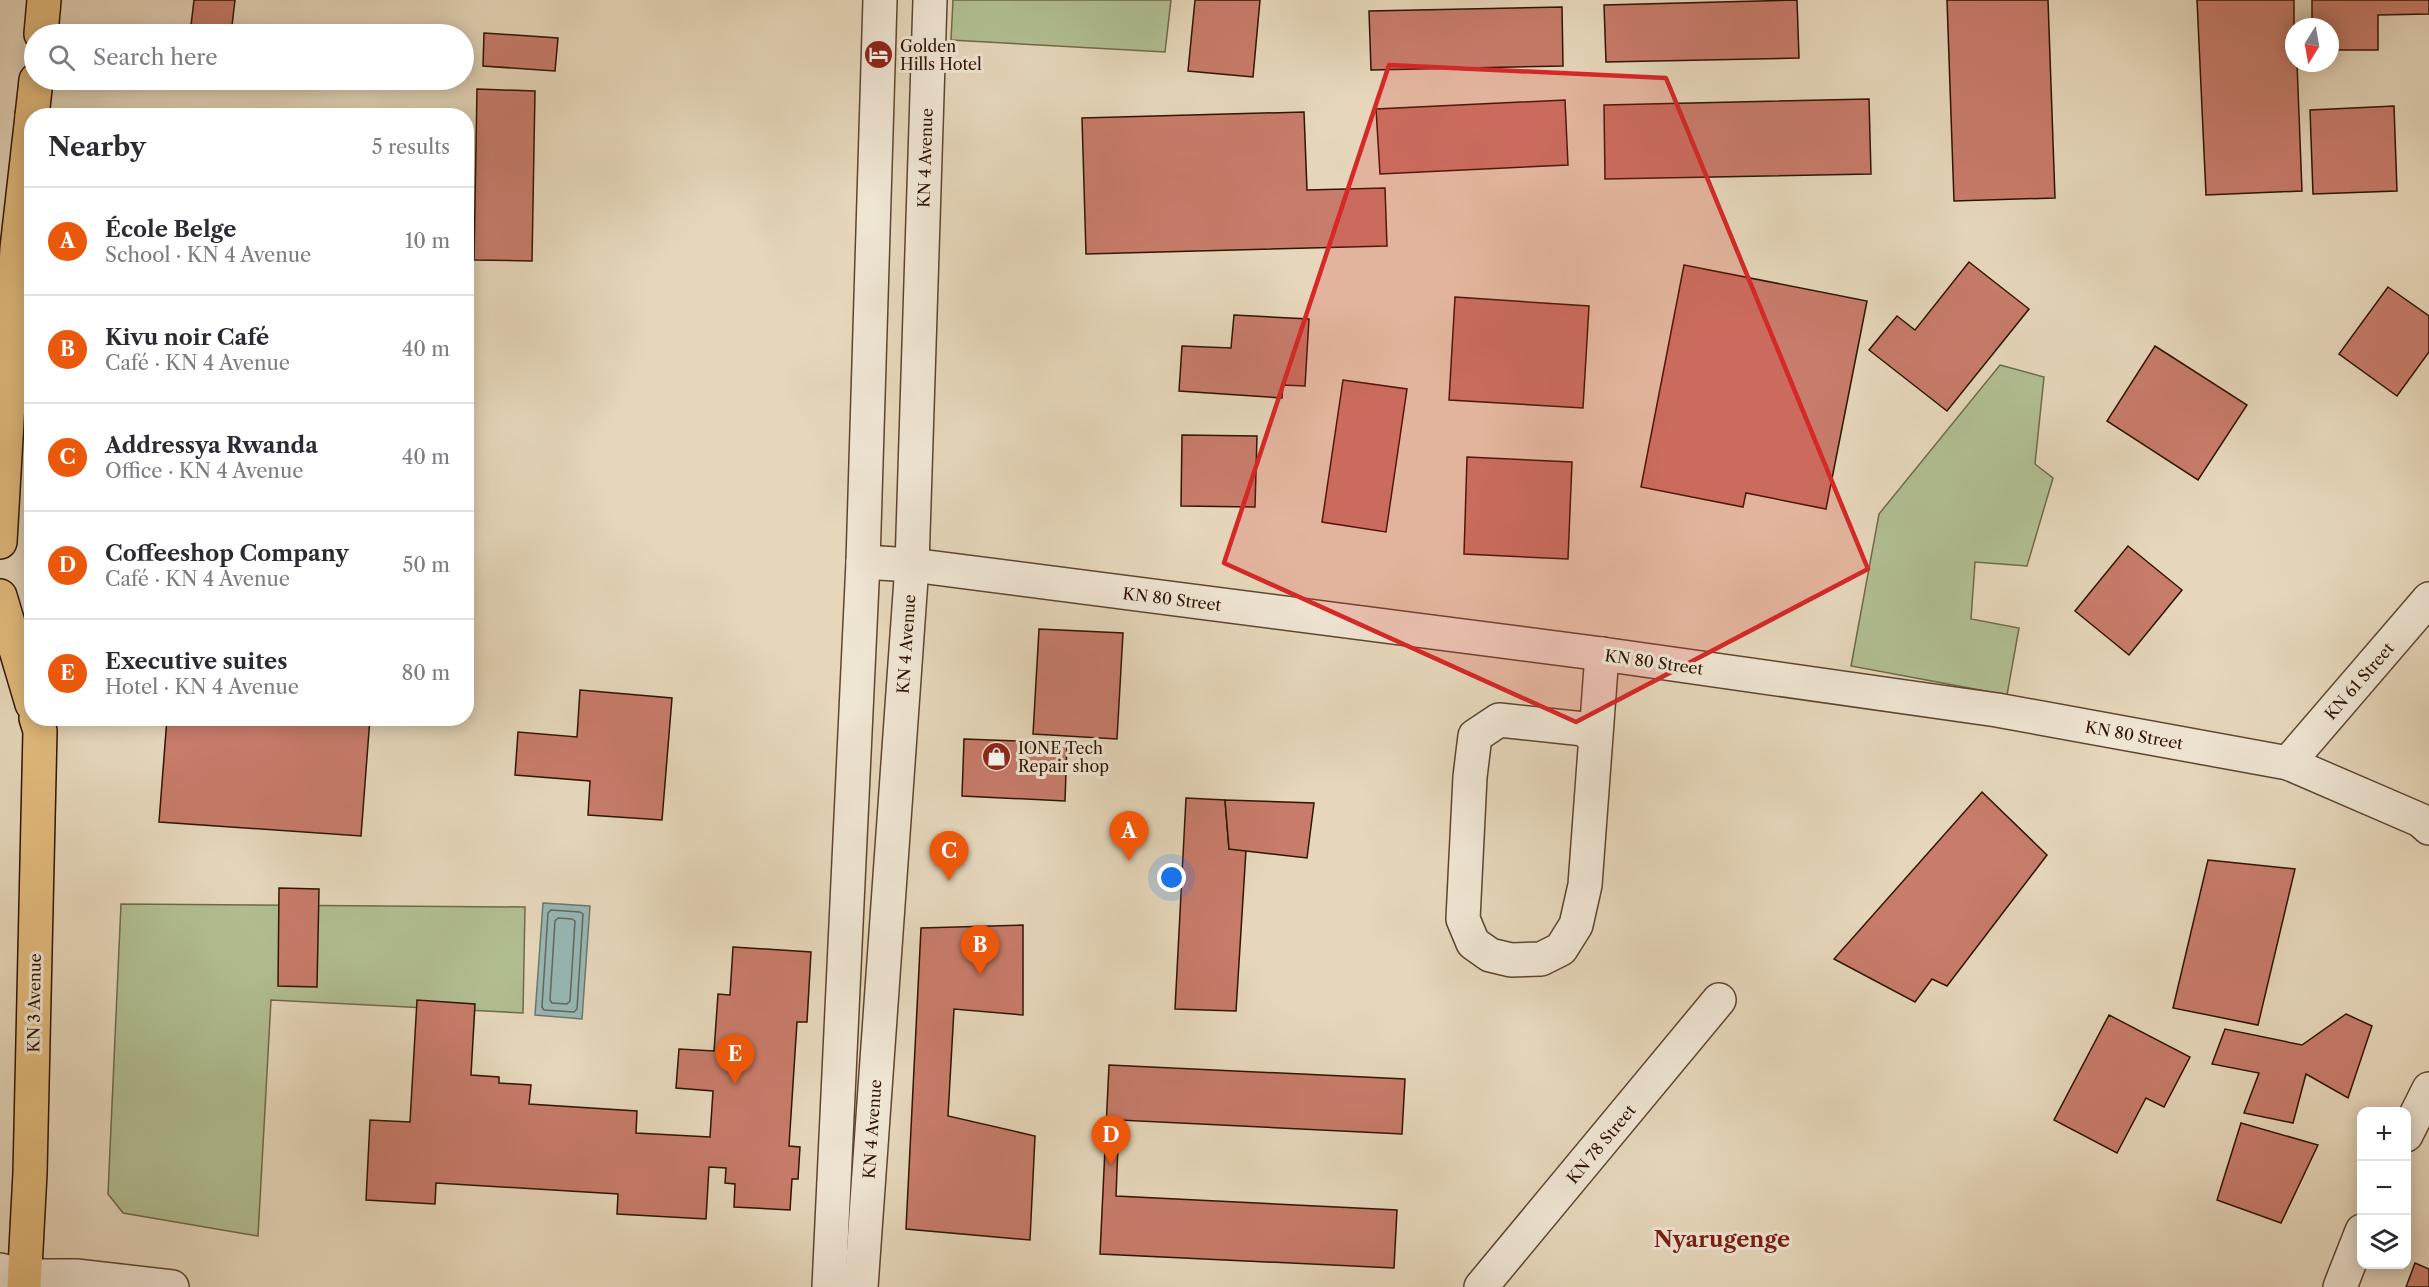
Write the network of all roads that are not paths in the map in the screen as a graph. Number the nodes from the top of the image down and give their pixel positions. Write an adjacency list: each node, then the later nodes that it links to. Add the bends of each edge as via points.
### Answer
1 (44, 0): 4 (main road)
2 (880, 0): 10 (street, KN 4 Avenue)
3 (930, 0): 11 (street, KN 4 Avenue)
4 (41, 24)
5 (35, 90): 6 (main road)
6 (33, 108)
7 (24, 160): 8 (main road)
8 (8, 247): 9 (main road)
9 (0, 542)
10 (863, 562): 11 (street, KN 80 Street); 26 (street, KN 4 Avenue)
11 (912, 565): 14 (street, KN 80 Street); 27 (street, KN 4 Avenue)
12 (0, 596): 15 (main road)
13 (2429, 599): 18 (street, KN 61 Street)
14 (1602, 654): 17 (street); 18 (street, KN 80 Street, via 1996,710)
15 (24, 677)
16 (38, 726): 24 (main road, KN 3 Avenue, via 30,1173)
17 (1595, 739): 17 (street, via 1585,885 1576,925 1561,949 1541,959 1511,960 1490,955 1473,943 1463,920 1475,736 1499,720 1584,729)
18 (2288, 763): 19 (street, KN 80 Street, via 2420,820)
19 (2429, 828)
20 (1719, 1000): 28 (street, KN 78 Street)
21 (2429, 1089): 22 (street)
22 (2411, 1125)
23 (2357, 1242): 29 (street)
24 (16, 1278): 25 (street, via 76,1276)
25 (172, 1287)
26 (829, 1287)
27 (861, 1287)
28 (1481, 1287)
29 (2340, 1287)

